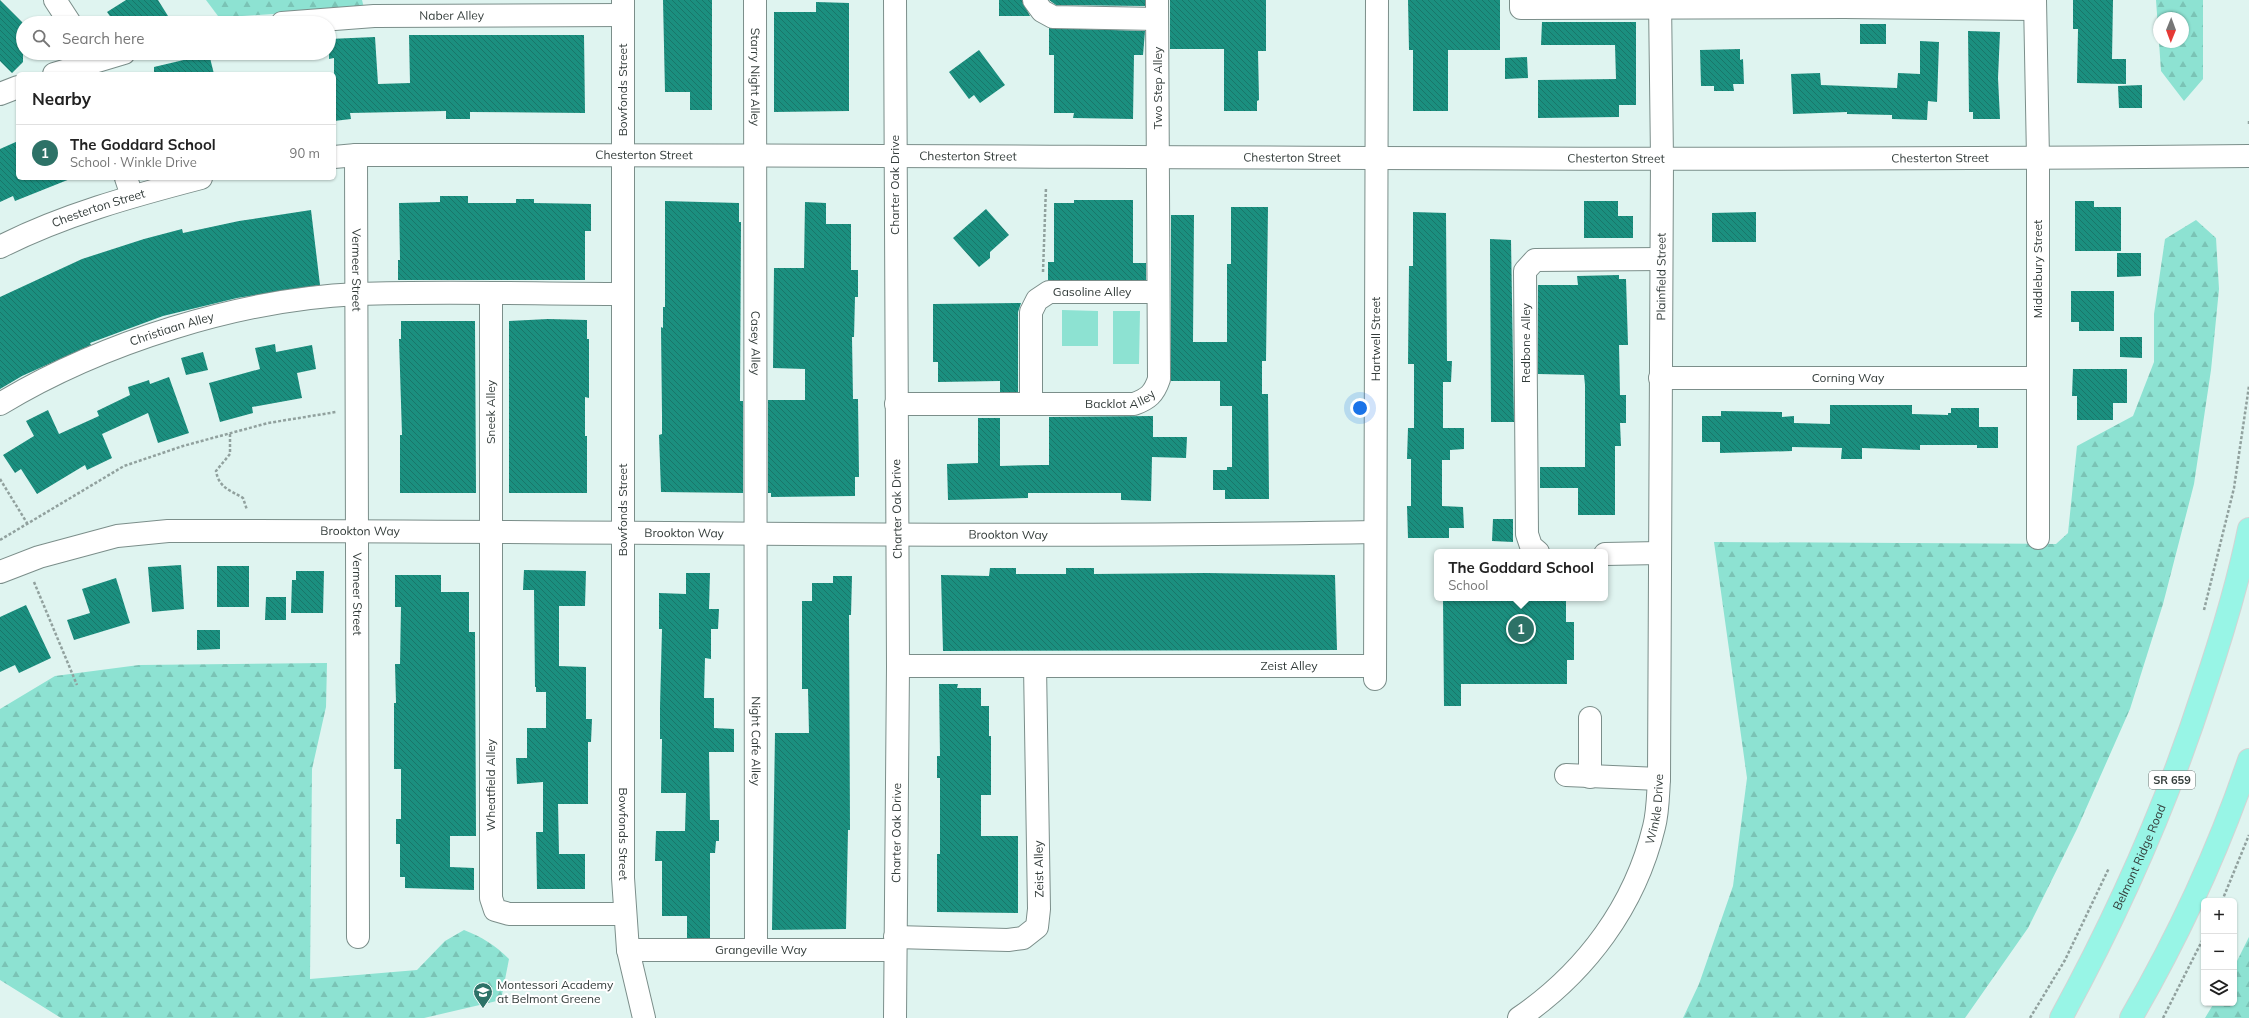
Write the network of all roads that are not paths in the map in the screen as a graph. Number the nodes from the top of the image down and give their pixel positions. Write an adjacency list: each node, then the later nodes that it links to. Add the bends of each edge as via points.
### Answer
1 (55, 0): 12 (street)
2 (755, 0): 21 (street, Starry Night Alley)
3 (895, 0): 22 (street, Charter Oak Drive)
4 (1034, 0): 11 (street, Two Step Alley, via 1042,11 1053,17)
5 (1377, 0): 27 (street, Hartwell Street)
6 (1521, 4): 7 (street)
7 (1660, 4): 8 (street); 28 (street, Plainfield Street)
8 (1844, 4): 9 (street)
9 (2035, 4): 26 (street, Middlebury Street)
10 (623, 8): 13 (street, Naber Alley); 19 (street, Bowfonds Street)
11 (1157, 9): 25 (street, Two Step Alley)
12 (65, 16)
13 (336, 19)
14 (100, 60): 15 (street)
15 (90, 63): 16 (street)
16 (61, 72)
17 (16, 88): 18 (street)
18 (0, 94)
19 (623, 154): 20 (street, Chesterton Street); 21 (street, Chesterton Street); 36 (street, Bowfonds Street)
20 (356, 155): 24 (street, Chesterton Street); 34 (street, Vermeer Street)
21 (755, 155): 22 (street, Chesterton Street); 46 (street, Casey Alley)
22 (895, 155): 25 (street, Chesterton Street); 40 (street, Charter Oak Drive)
23 (2249, 156): 26 (street, Chesterton Street)
24 (336, 157)
25 (1158, 157): 27 (street, Chesterton Street); 33 (street, Backlot Alley)
26 (2038, 158): 28 (street, Chesterton Street); 38 (street, Middlebury Street)
27 (1376, 159): 28 (street, Chesterton Street); 47 (street, Hartwell Street)
28 (1662, 159): 32 (street, Plainfield Street)
29 (184, 180): 30 (street, Chesterton Street)
30 (129, 187): 31 (street, Chesterton Street)
31 (0, 247)
32 (1661, 259): 37 (street, Plainfield Street); 50 (street, Redbone Alley, via 1535,260 1525,271 1527,534 1530,546)
33 (1158, 292): 41 (street, Gasoline Alley, via 1049,292 1037,300 1031,312); 41 (street, Backlot Alley, via 1159,379 1148,399 1134,404)
34 (357, 294): 35 (street); 39 (street, Christiaan Alley, via 291,301 167,330 62,371); 43 (street, Vermeer Street)
35 (491, 294): 36 (street); 44 (street, Sneek Alley)
36 (623, 294): 45 (street, Bowfonds Street)
37 (1660, 378): 38 (street, Corning Way); 51 (street, Plainfield Street)
38 (2037, 378): 49 (street, Middlebury Street)
39 (0, 404)
40 (896, 404): 41 (street, Backlot Alley); 48 (street, Charter Oak Drive)
41 (1030, 404)
42 (2249, 529): 70 (main road, Belmont Ridge Road / SR 659, via 2218,649 2157,820 2128,889 2095,956)
43 (358, 530): 44 (street, Brookton Way); 53 (street, Brookton Way, via 161,532 117,536 72,547); 63 (street, Vermeer Street)
44 (492, 530): 45 (street, Brookton Way); 62 (street, Wheatfield Alley, via 491,898 495,910 509,914)
45 (623, 532): 46 (street, Brookton Way); 62 (street, Bowfonds Street)
46 (756, 532): 48 (street, Brookton Way); 66 (street, Night Cafe Alley)
47 (1375, 532): 48 (street, Brookton Way); 56 (street, Hartwell Street)
48 (897, 534): 54 (street, Charter Oak Drive)
49 (2038, 538)
50 (1534, 549)
51 (1660, 553): 52 (street); 61 (street, Winkle Drive)
52 (1608, 554)
53 (0, 572)
54 (898, 666): 55 (street, Zeist Alley); 64 (street, Charter Oak Drive)
55 (1035, 666): 56 (street, Zeist Alley); 64 (street, Zeist Alley, via 1039,909 1037,927 1023,938 1008,940)
56 (1375, 672)
57 (1590, 718): 60 (street)
58 (2249, 760): 71 (main road, via 2179,929)
59 (1566, 775): 60 (street)
60 (1590, 777): 61 (street)
61 (1659, 779): 69 (street, Winkle Drive, via 1654,826 1642,864 1624,904 1595,949 1572,974 1539,1005)
62 (624, 914): 65 (street, Bowfonds Street)
63 (358, 937)
64 (895, 944): 66 (street, Grangeville Way); 68 (street, Charter Oak Drive)
65 (628, 950): 66 (street, Grangeville Way); 67 (street, Bowfonds Street)
66 (756, 950)
67 (644, 1018)
68 (895, 1018)
69 (1519, 1018)
70 (2060, 1018)
71 (2132, 1018)

